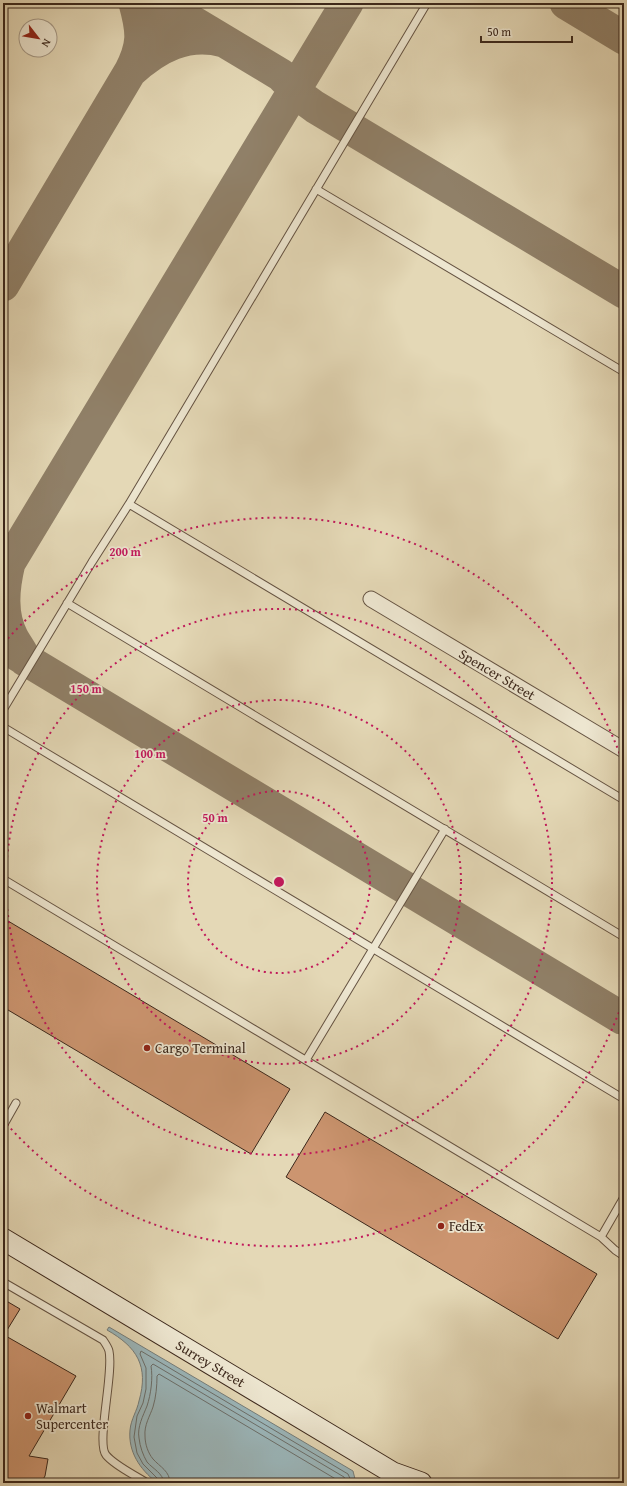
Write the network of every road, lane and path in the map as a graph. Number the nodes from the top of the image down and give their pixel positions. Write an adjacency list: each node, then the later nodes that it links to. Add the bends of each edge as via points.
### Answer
1 (427, 3): 2 (lane)
2 (316, 189): 3 (lane); 4 (lane)
3 (624, 372)
4 (129, 504): 6 (lane); 10 (lane)
5 (371, 599): 9 (street, Spencer Street)
6 (67, 603): 7 (lane); 11 (lane)
7 (3, 710)
8 (3, 727): 14 (lane)
9 (624, 750)
10 (624, 800)
11 (445, 830): 13 (lane); 14 (lane)
12 (3, 879): 15 (lane)
13 (624, 937)
14 (373, 949): 15 (lane); 16 (lane)
15 (306, 1060): 20 (lane)
16 (624, 1100)
17 (16, 1103): 18 (lane)
18 (3, 1126)
19 (624, 1197): 20 (lane)
20 (601, 1237): 22 (lane)
21 (3, 1239): 24 (street, Surrey Street)
22 (624, 1256)
23 (3, 1282): 25 (lane, via 103,1340 109,1351 103,1437 105,1454)
24 (390, 1478): 26 (street, Surrey Street)
25 (147, 1483)
26 (421, 1483)

